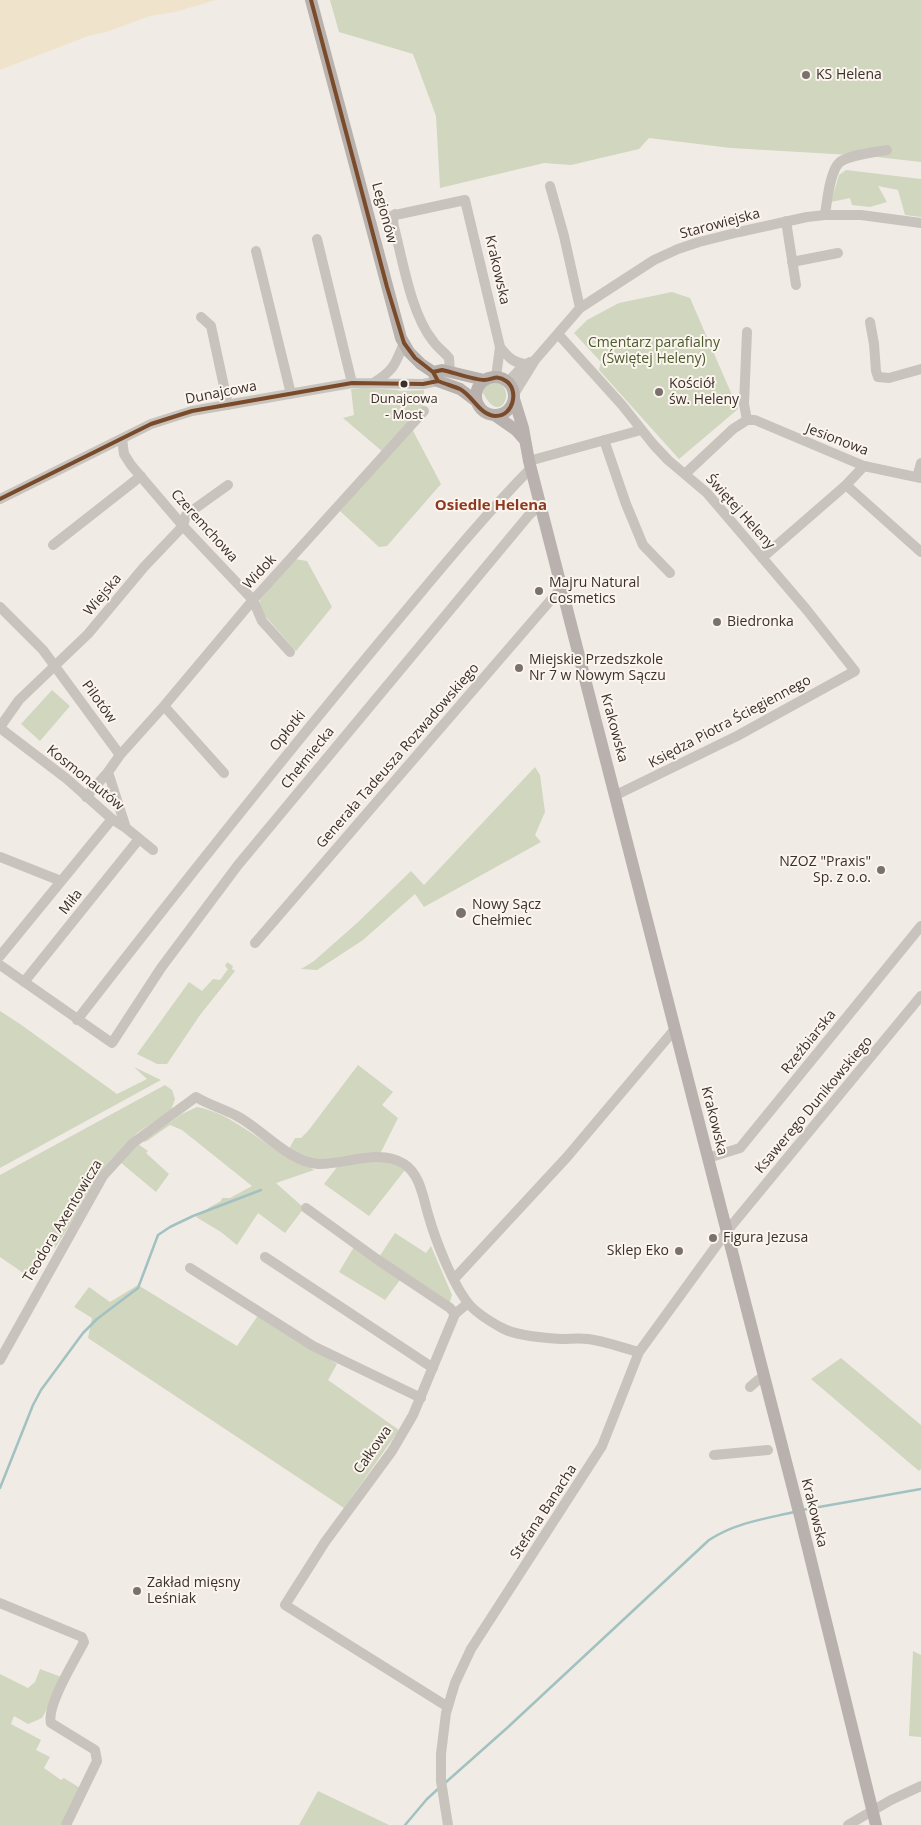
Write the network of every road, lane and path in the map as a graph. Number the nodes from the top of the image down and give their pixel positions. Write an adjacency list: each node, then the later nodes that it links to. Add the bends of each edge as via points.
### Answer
1 (311, 0): 17 (main road, Legionów)
2 (887, 150): 4 (street, via 840,162 832,177)
3 (550, 186): 12 (street)
4 (825, 215): 5 (street, Starowiejska); 6 (street, Starowiejska, via 861,215)
5 (786, 221): 10 (street); 12 (street, Starowiejska, via 699,242 654,260)
6 (921, 224)
7 (317, 239): 25 (street)
8 (256, 251): 27 (street)
9 (838, 253): 10 (street)
10 (792, 262): 11 (street)
11 (796, 285)
12 (580, 308): 16 (street, Starowiejska)
13 (201, 317): 29 (street, via 211,326)
14 (870, 322): 20 (street, via 878,377 889,378)
15 (747, 332): 32 (street)
16 (558, 334): 19 (street, Starowiejska); 33 (street, Świętej Heleny)
17 (404, 343): 22 (main road, Legionów, via 414,358); 24 (street, via 389,373)
18 (500, 347): 19 (street, via 514,362); 21 (street, Krakowska, via 465,200 390,215 415,306 432,341 449,358); 23 (street, Krakowska)
19 (530, 362): 26 (street, Starowiejska)
20 (921, 369)
21 (450, 372): 22 (main road, via 442,370); 23 (main road)
22 (435, 376): 24 (street, Dunajcowa, via 423,384); 28 (main road)
23 (490, 378): 26 (main road); 28 (main road, via 476,389)
24 (375, 382): 25 (street, Dunajcowa)
25 (352, 383): 27 (street, Dunajcowa)
26 (512, 392): 31 (main road, via 512,404 506,412); 35 (main road, Krakowska)
27 (291, 394): 29 (street, Dunajcowa)
28 (476, 401): 31 (main road, via 485,413)
29 (228, 405): 34 (street, Dunajcowa, via 192,411 152,424)
30 (424, 411): 53 (street, Widok)
31 (496, 416): 35 (main road)
32 (746, 420): 39 (street, Jesionowa, via 755,420); 40 (street)
33 (641, 430): 36 (street); 40 (street, Świętej Heleny)
34 (122, 439): 41 (street, Czeremchowa, via 124,454); 45 (street, Dunajcowa)
35 (524, 439): 38 (main road, Krakowska)
36 (604, 440): 38 (street); 51 (street, via 643,545)
37 (921, 462): 42 (street)
38 (530, 464): 46 (main road, Krakowska); 77 (street, Opłotki, via 317,716)
39 (864, 466): 42 (street, Jesionowa); 44 (street)
40 (685, 474): 50 (street, Świętej Heleny, via 707,493)
41 (141, 476): 47 (street, Czeremchowa); 48 (street)
42 (919, 478)
43 (228, 485): 47 (street, Wiejska, via 186,515)
44 (846, 485): 49 (street); 50 (street)
45 (0, 499)
46 (541, 504): 52 (main road, Krakowska); 77 (street, Chełmiecka, via 238,865 161,968 112,1043)
47 (183, 526): 53 (street, Czeremchowa); 56 (street, Wiejska)
48 (53, 545)
49 (921, 552)
50 (762, 558): 57 (street, Świętej Heleny)
51 (670, 573)
52 (562, 587): 63 (main road, Krakowska); 72 (street, Generała Tadeusza Rozwadowskiego)
53 (253, 600): 55 (street, Czeremchowa, via 262,620); 58 (street, Widok)
54 (0, 607): 56 (street, Pilotów)
55 (290, 652)
56 (56, 666): 59 (street, Wiejska, via 19,700); 60 (street, Pilotów)
57 (855, 671): 63 (street, Księdza Piotra Ściegiennego, via 737,736)
58 (164, 706): 60 (street, Widok); 62 (street)
59 (0, 727): 64 (street, Kosmonautów)
60 (120, 755): 61 (street)
61 (108, 772): 64 (street); 66 (street)
62 (224, 773)
63 (616, 795): 78 (main road, Krakowska)
64 (86, 797): 65 (street, Kosmonautów)
65 (112, 820): 66 (street, Kosmonautów); 70 (street)
66 (126, 828): 67 (street, Kosmonautów)
67 (138, 839): 68 (street, Kosmonautów); 75 (street, Miła)
68 (153, 850)
69 (0, 857): 70 (street)
70 (61, 881): 73 (street)
71 (921, 926): 79 (street, Rzeźbiarska, via 740,1148)
72 (255, 943)
73 (0, 956)
74 (0, 965): 75 (street)
75 (24, 982): 77 (street)
76 (921, 996): 81 (street, Ksawerego Dunikowskiego)
77 (77, 1020)
78 (675, 1029): 79 (main road, Krakowska); 84 (street, via 567,1157)
79 (708, 1158): 81 (main road, Krakowska)
80 (306, 1208): 86 (street)
81 (727, 1232): 87 (street, Stefana Banacha); 96 (main road, Krakowska)
82 (265, 1258): 89 (street)
83 (190, 1268): 90 (street, via 313,1346)
84 (454, 1279): 85 (street); 88 (street, Teodora Axentowicza, via 418,1180 403,1163 376,1157 327,1164 306,1161 239,1117 196,1097 133,1143 103,1176)
85 (468, 1303): 86 (street, Całkowa); 87 (street, via 504,1329 560,1339 588,1339)
86 (455, 1314): 89 (street, Całkowa)
87 (639, 1352): 94 (street, Stefana Banacha, via 602,1446 471,1648 455,1682)
88 (0, 1360)
89 (433, 1368): 90 (street, Całkowa)
90 (421, 1398): 94 (street, Całkowa, via 392,1451 325,1542 285,1606)
91 (768, 1450): 92 (street)
92 (714, 1455)
93 (0, 1603): 97 (street, via 82,1637 84,1642 50,1714 51,1723 95,1750 97,1758)
94 (448, 1707): 98 (street, Stefana Banacha, via 442,1754 442,1785)
95 (921, 1786): 96 (street)
96 (872, 1811): 99 (street); 100 (main road, Krakowska)
97 (66, 1825)
98 (448, 1825)
99 (848, 1825)
100 (876, 1825)

